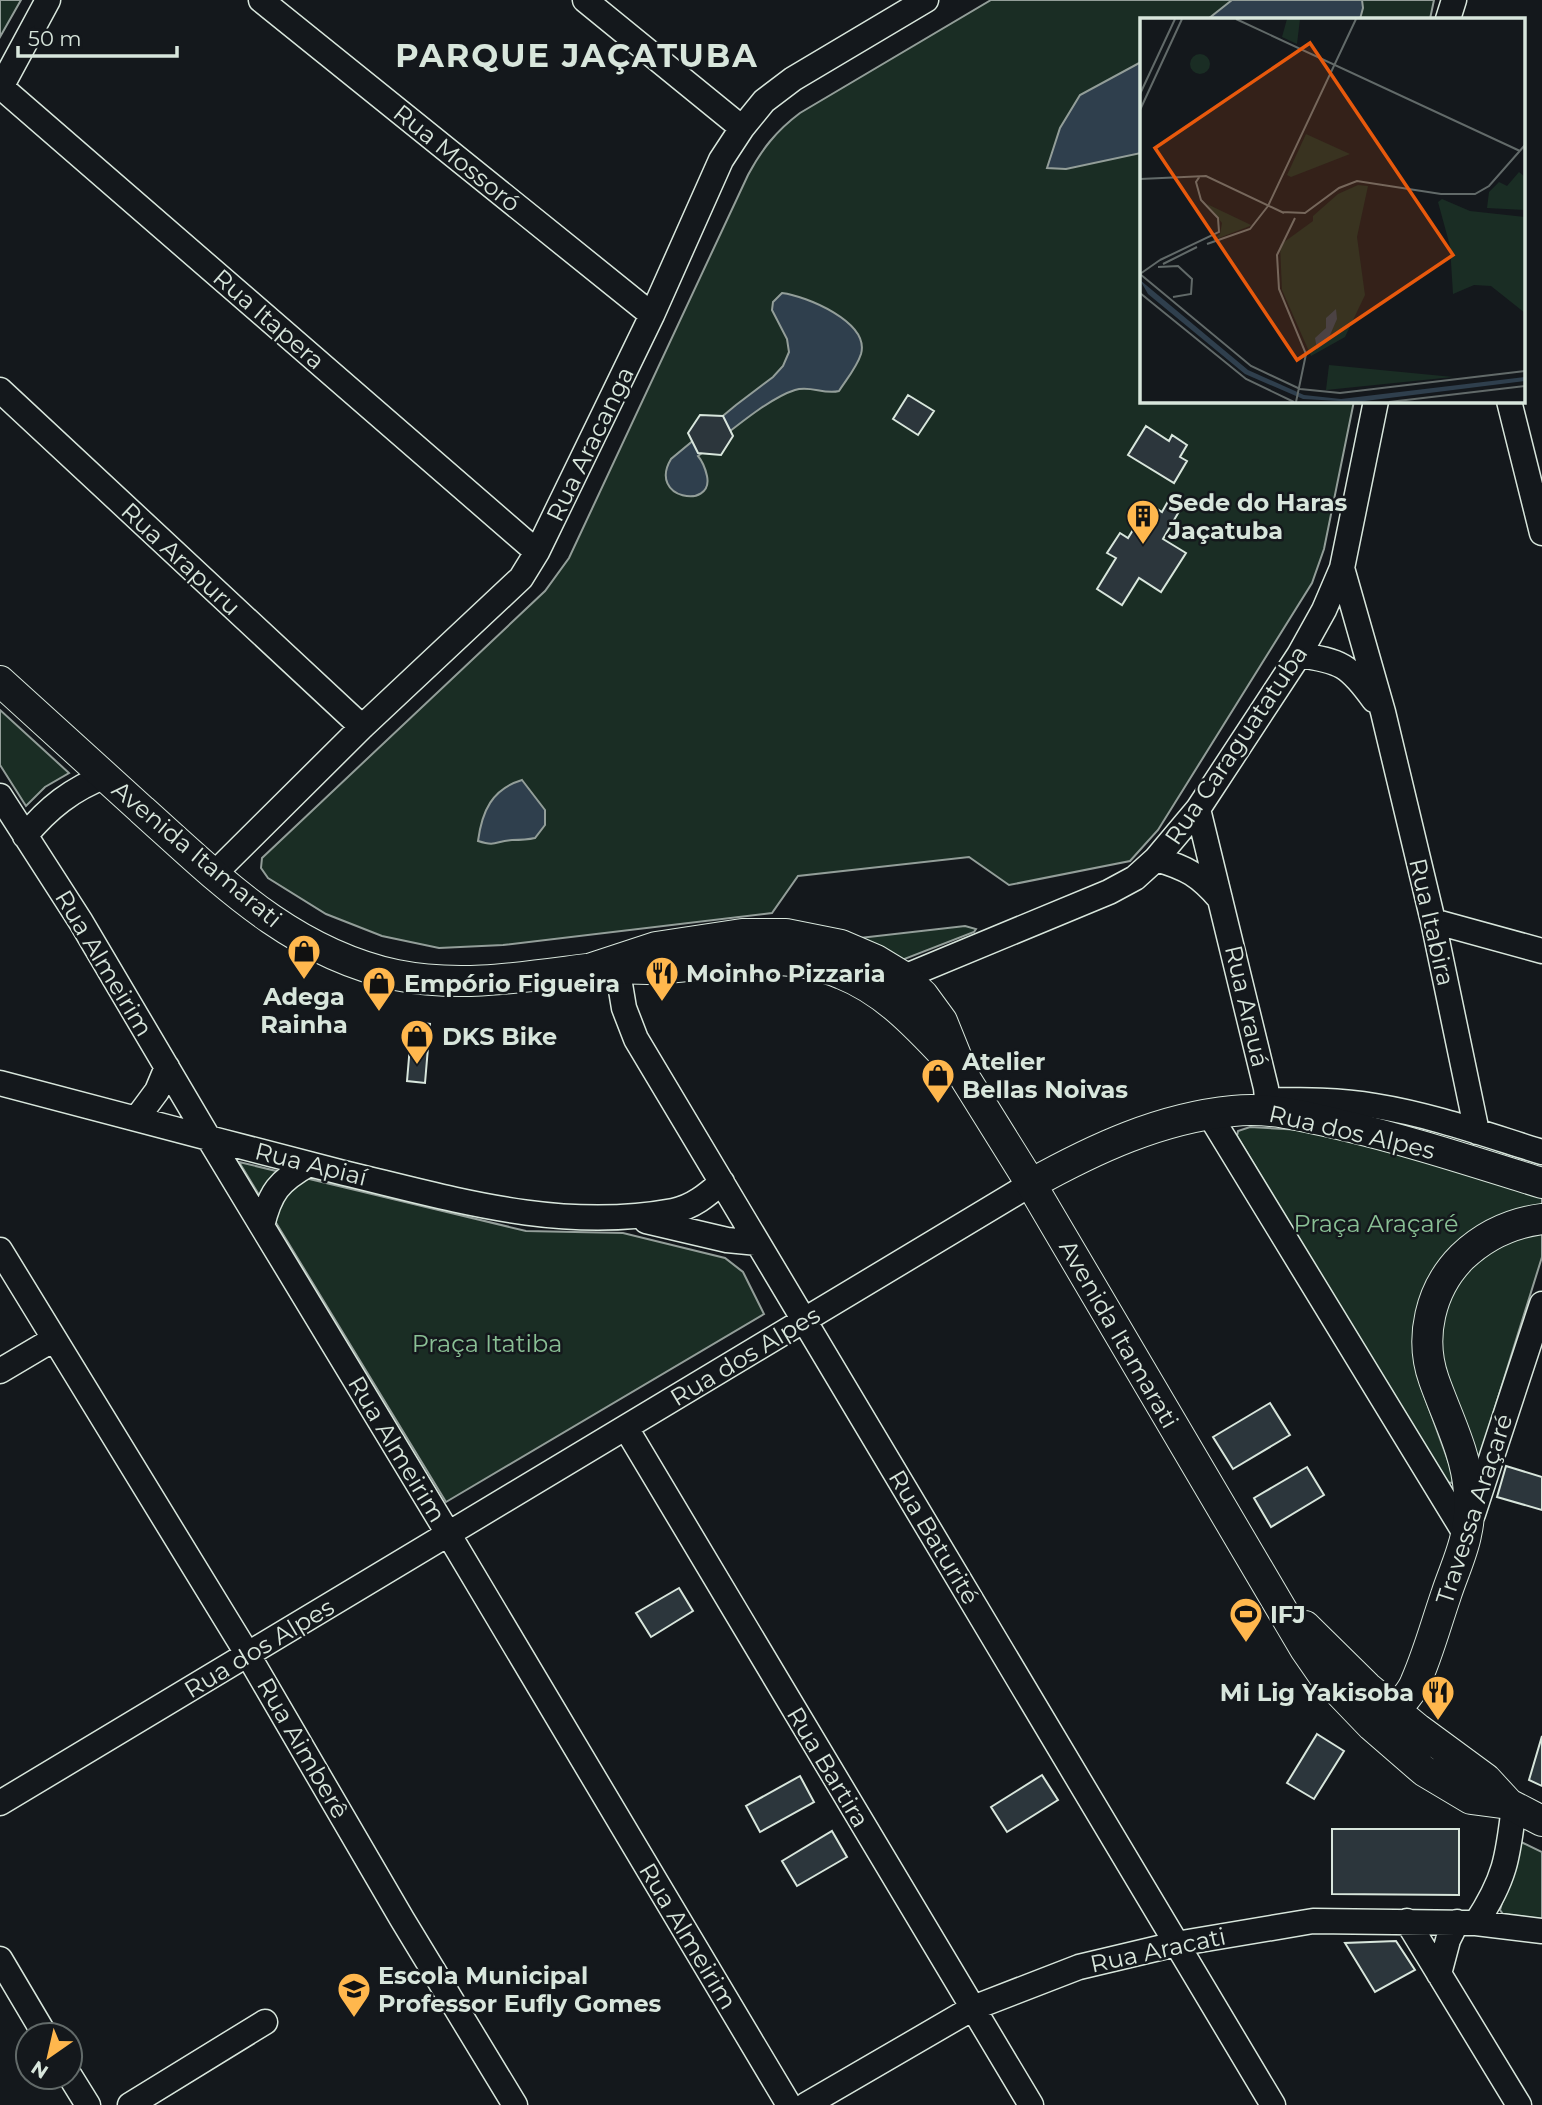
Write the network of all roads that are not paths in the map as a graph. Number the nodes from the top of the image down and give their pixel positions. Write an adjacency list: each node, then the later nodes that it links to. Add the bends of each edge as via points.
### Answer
1 (48, 0): 7 (street)
2 (261, 0): 9 (street, Rua Mossoró)
3 (585, 0): 8 (street)
4 (1454, 0): 6 (street)
5 (912, 3): 8 (street, Rua Aracanga, via 793,79 764,101)
6 (1448, 18)
7 (0, 88): 14 (street, Rua Itapera)
8 (742, 128): 9 (street, Rua Aracanga, via 721,160)
9 (652, 315): 14 (street, Rua Aracanga)
10 (0, 390): 19 (street, Rua Arapuru)
11 (1376, 402): 15 (street, Rua Caraguatatuba)
12 (1508, 402): 13 (street)
13 (1541, 522)
14 (537, 552): 19 (street, Rua Aracanga, via 520,578)
15 (1342, 568): 16 (street, Rua Caraguatatuba); 18 (street, Rua Itabira)
16 (1299, 655): 18 (street, Rua Itabira, via 1343,665 1358,677); 22 (street, Rua Caraguatatuba)
17 (0, 682): 20 (main road, Avenida Itamarati)
18 (1383, 712): 27 (street, Rua Itabira)
19 (362, 727): 25 (street, Rua Aracanga)
20 (106, 776): 23 (street, via 58,801); 25 (main road, Avenida Itamarati)
21 (0, 796): 23 (street, Rua Almeirim)
22 (1198, 809): 24 (street, Rua Caraguatatuba); 26 (street, Rua Arauá)
23 (25, 836): 32 (street, Rua Almeirim)
24 (1156, 859): 26 (street, via 1195,874); 31 (street, Rua Caraguatatuba, via 1109,892)
25 (214, 874): 30 (main road, Avenida Itamarati, via 265,918 312,946 396,975 471,982)
26 (1222, 903): 35 (street, Rua Arauá)
27 (1433, 921): 28 (street); 38 (street, Rua Itabira)
28 (1542, 951)
29 (815, 963): 30 (main road, Avenida Itamarati, via 786,959 659,969); 31 (main road, via 843,966 885,980); 33 (main road, Avenida Itamarati, via 860,982 891,1003)
30 (607, 966): 31 (main road, Avenida Itamarati, via 656,947 742,934 786,934 841,945); 42 (street, Rua Baturité, via 636,1039)
31 (904, 977): 33 (main road, Avenida Itamarati, via 942,1021)
32 (167, 1067): 37 (street, via 157,1091); 39 (street, Rua Almeirim)
33 (965, 1078): 44 (main road, Avenida Itamarati)
34 (0, 1083): 37 (street, Rua Apiaí)
35 (1268, 1105): 36 (main road, Rua dos Alpes); 38 (street, Rua dos Alpes, via 1348,1102); 43 (main road, Rua dos Alpes)
36 (1209, 1114): 44 (main road, Rua dos Alpes, via 1130,1135); 56 (street)
37 (136, 1118): 39 (street, Rua Apiaí)
38 (1478, 1132): 40 (street, Rua dos Alpes)
39 (208, 1137): 41 (street, Rua Apiaí); 47 (street, Rua Almeirim)
40 (1542, 1152)
41 (309, 1164): 45 (street, Rua Apiaí, via 493,1209 559,1217); 47 (street, via 280,1183)
42 (722, 1182): 45 (street, Rua Apiaí, via 687,1207); 48 (street, Rua Baturité)
43 (1542, 1183)
44 (1031, 1184): 51 (street, Rua dos Alpes); 57 (main road, Avenida Itamarati)
45 (625, 1217): 48 (street, Rua Apiaí, via 727,1240)
46 (1542, 1219): 56 (main road, via 1519,1222 1474,1245 1442,1281 1432,1307 1428,1357 1465,1473 1469,1494)
47 (262, 1226): 55 (street, Rua Almeirim)
48 (758, 1242): 51 (street, Rua Baturité)
49 (0, 1250): 52 (street, Rua Aimberê)
50 (1542, 1304): 56 (street, Travessa Araçaré)
51 (805, 1321): 54 (street, Rua dos Alpes); 67 (street, Rua Baturité)
52 (54, 1339): 53 (street); 58 (street, Rua Aimberê)
53 (0, 1371)
54 (626, 1428): 55 (street, Rua dos Alpes); 70 (street, Rua Bartira)
55 (449, 1535): 58 (street, Rua dos Alpes); 75 (street, Rua Almeirim)
56 (1466, 1535): 60 (main road, Travessa Araçaré, via 1415,1684)
57 (1270, 1591): 59 (main road, Avenida Itamarati, via 1323,1675); 60 (main road, Avenida Itamarati)
58 (248, 1655): 61 (street, Rua dos Alpes); 74 (street, Rua Aimberê)
59 (1345, 1699): 60 (main road, via 1367,1711); 62 (main road, Avenida Itamarati, via 1400,1752 1443,1783 1471,1799)
60 (1395, 1709): 62 (main road, Avenida Itamarati, via 1486,1779)
61 (0, 1803)
62 (1512, 1805): 63 (main road, Avenida Itamarati); 65 (street, via 1510,1844 1501,1881)
63 (1542, 1821)
64 (1406, 1921): 65 (street, Rua Aracati); 67 (street, Rua Aracati, via 1313,1922); 69 (street)
65 (1467, 1922): 66 (street, Rua Aracati); 69 (street, via 1448,1940)
66 (1542, 1931)
67 (1176, 1944): 70 (street, Rua Aracati, via 1079,1967); 78 (street, Rua Baturité)
68 (0, 1959): 71 (street)
69 (1439, 1974): 79 (street)
70 (973, 2007): 76 (street, Rua Aracati); 77 (street, Rua Bartira)
71 (38, 2021)
72 (265, 2022): 73 (street)
73 (130, 2105)
74 (516, 2105)
75 (789, 2105)
76 (806, 2105)
77 (1031, 2105)
78 (1273, 2105)
79 (1519, 2105)

